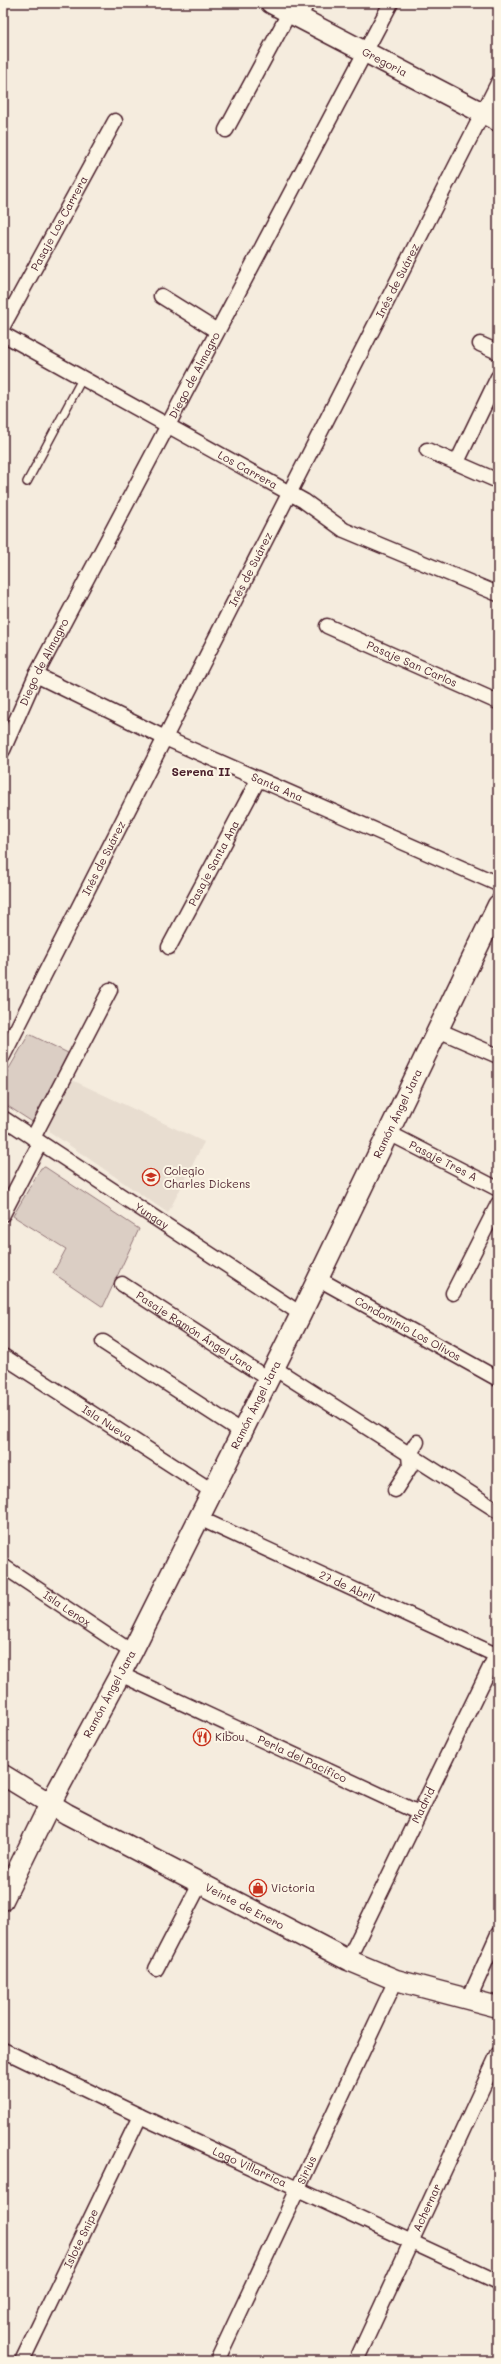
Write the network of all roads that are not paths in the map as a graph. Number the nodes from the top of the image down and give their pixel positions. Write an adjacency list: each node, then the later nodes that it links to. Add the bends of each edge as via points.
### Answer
1 (271, 3): 3 (main road, Gregoria)
2 (391, 3): 4 (street, Diego de Almagro)
3 (298, 11): 4 (main road, Gregoria); 8 (street)
4 (365, 52): 6 (main road, Gregoria); 11 (street, Diego de Almagro)
5 (498, 83): 6 (street, Inés de Suárez)
6 (490, 117): 22 (street, Inés de Suárez)
7 (114, 121): 10 (street, Pasaje Los Carrera)
8 (226, 130)
9 (161, 296): 11 (street)
10 (3, 326)
11 (217, 331): 17 (street, Diego de Almagro)
12 (3, 334): 16 (street, Los Carrera)
13 (480, 344): 14 (street)
14 (498, 352)
15 (498, 377): 19 (street)
16 (82, 378): 17 (street, Los Carrera); 21 (lane)
17 (166, 426): 22 (street, Los Carrera); 25 (street, Diego de Almagro)
18 (427, 450): 19 (street)
19 (457, 462): 20 (street)
20 (498, 481)
21 (27, 482)
22 (289, 493): 23 (street, Los Carrera, via 318,510 344,530); 27 (street, Inés de Suárez)
23 (498, 594)
24 (327, 626): 26 (street, Pasaje San Carlos)
25 (36, 675): 27 (street, Santa Ana); 28 (street, Diego de Almagro)
26 (498, 702)
27 (165, 738): 29 (street, Santa Ana); 35 (street, Inés de Suárez)
28 (3, 750)
29 (258, 780): 30 (street, Santa Ana); 32 (street, Pasaje Santa Ana)
30 (498, 884)
31 (498, 905): 34 (main road, Ramón Ángel Jara)
32 (169, 947)
33 (110, 990): 39 (street)
34 (438, 1030): 36 (street); 38 (main road, Ramón Ángel Jara)
35 (3, 1056)
36 (498, 1056)
37 (3, 1118): 39 (street, Yungay)
38 (389, 1133): 40 (street, Pasaje Tres A); 43 (main road, Ramón Ángel Jara)
39 (36, 1140): 42 (street); 46 (street, Yungay)
40 (498, 1189)
41 (498, 1204): 45 (street)
42 (3, 1214)
43 (318, 1278): 46 (main road, Ramón Ángel Jara); 50 (street, Condominio Los Olivos)
44 (122, 1284): 49 (street, Pasaje Ramón Ángel Jara)
45 (453, 1292)
46 (301, 1314): 49 (main road, Ramón Ángel Jara)
47 (103, 1342): 51 (street)
48 (3, 1356): 55 (street, Isla Nueva)
49 (271, 1373): 51 (main road, Ramón Ángel Jara); 53 (street, Pasaje Ramón Ángel Jara)
50 (498, 1379)
51 (242, 1432): 55 (main road, Ramón Ángel Jara)
52 (417, 1442): 53 (street)
53 (409, 1455): 54 (street, via 410,1467); 56 (street, Pasaje Ramón Ángel Jara)
54 (395, 1490)
55 (212, 1491): 57 (main road, Ramón Ángel Jara)
56 (498, 1511)
57 (198, 1518): 59 (main road, Ramón Ángel Jara); 60 (street, 27 de Abril)
58 (3, 1566): 59 (street, Isla Lenox)
59 (132, 1652): 61 (main road, Ramón Ángel Jara)
60 (497, 1653): 64 (street, Madrid)
61 (120, 1674): 63 (main road, Ramón Ángel Jara); 64 (street, Perla del Pacífico)
62 (3, 1775): 63 (main road, Veinte de Enero)
63 (50, 1804): 65 (main road, Veinte de Enero); 66 (main road, Ramón Ángel Jara)
64 (419, 1813): 68 (street, Madrid)
65 (201, 1882): 68 (main road, Veinte de Enero); 69 (street)
66 (3, 1900)
67 (498, 1934): 71 (street)
68 (348, 1960): 70 (main road, Veinte de Enero)
69 (156, 1969)
70 (396, 1980): 71 (main road, Veinte de Enero); 76 (street, Sirius)
71 (468, 2000): 72 (main road, Veinte de Enero)
72 (498, 2007)
73 (3, 2050): 75 (street, Lago Villarrica)
74 (498, 2054): 77 (street, Achernar)
75 (140, 2116): 76 (street, Lago Villarrica); 79 (street, Islote Snipe)
76 (298, 2189): 77 (street, Lago Villarrica); 80 (street, Sirius)
77 (412, 2243): 78 (street, Lago Villarrica); 81 (street, Achernar)
78 (498, 2282)
79 (22, 2361)
80 (217, 2361)
81 (356, 2361)

